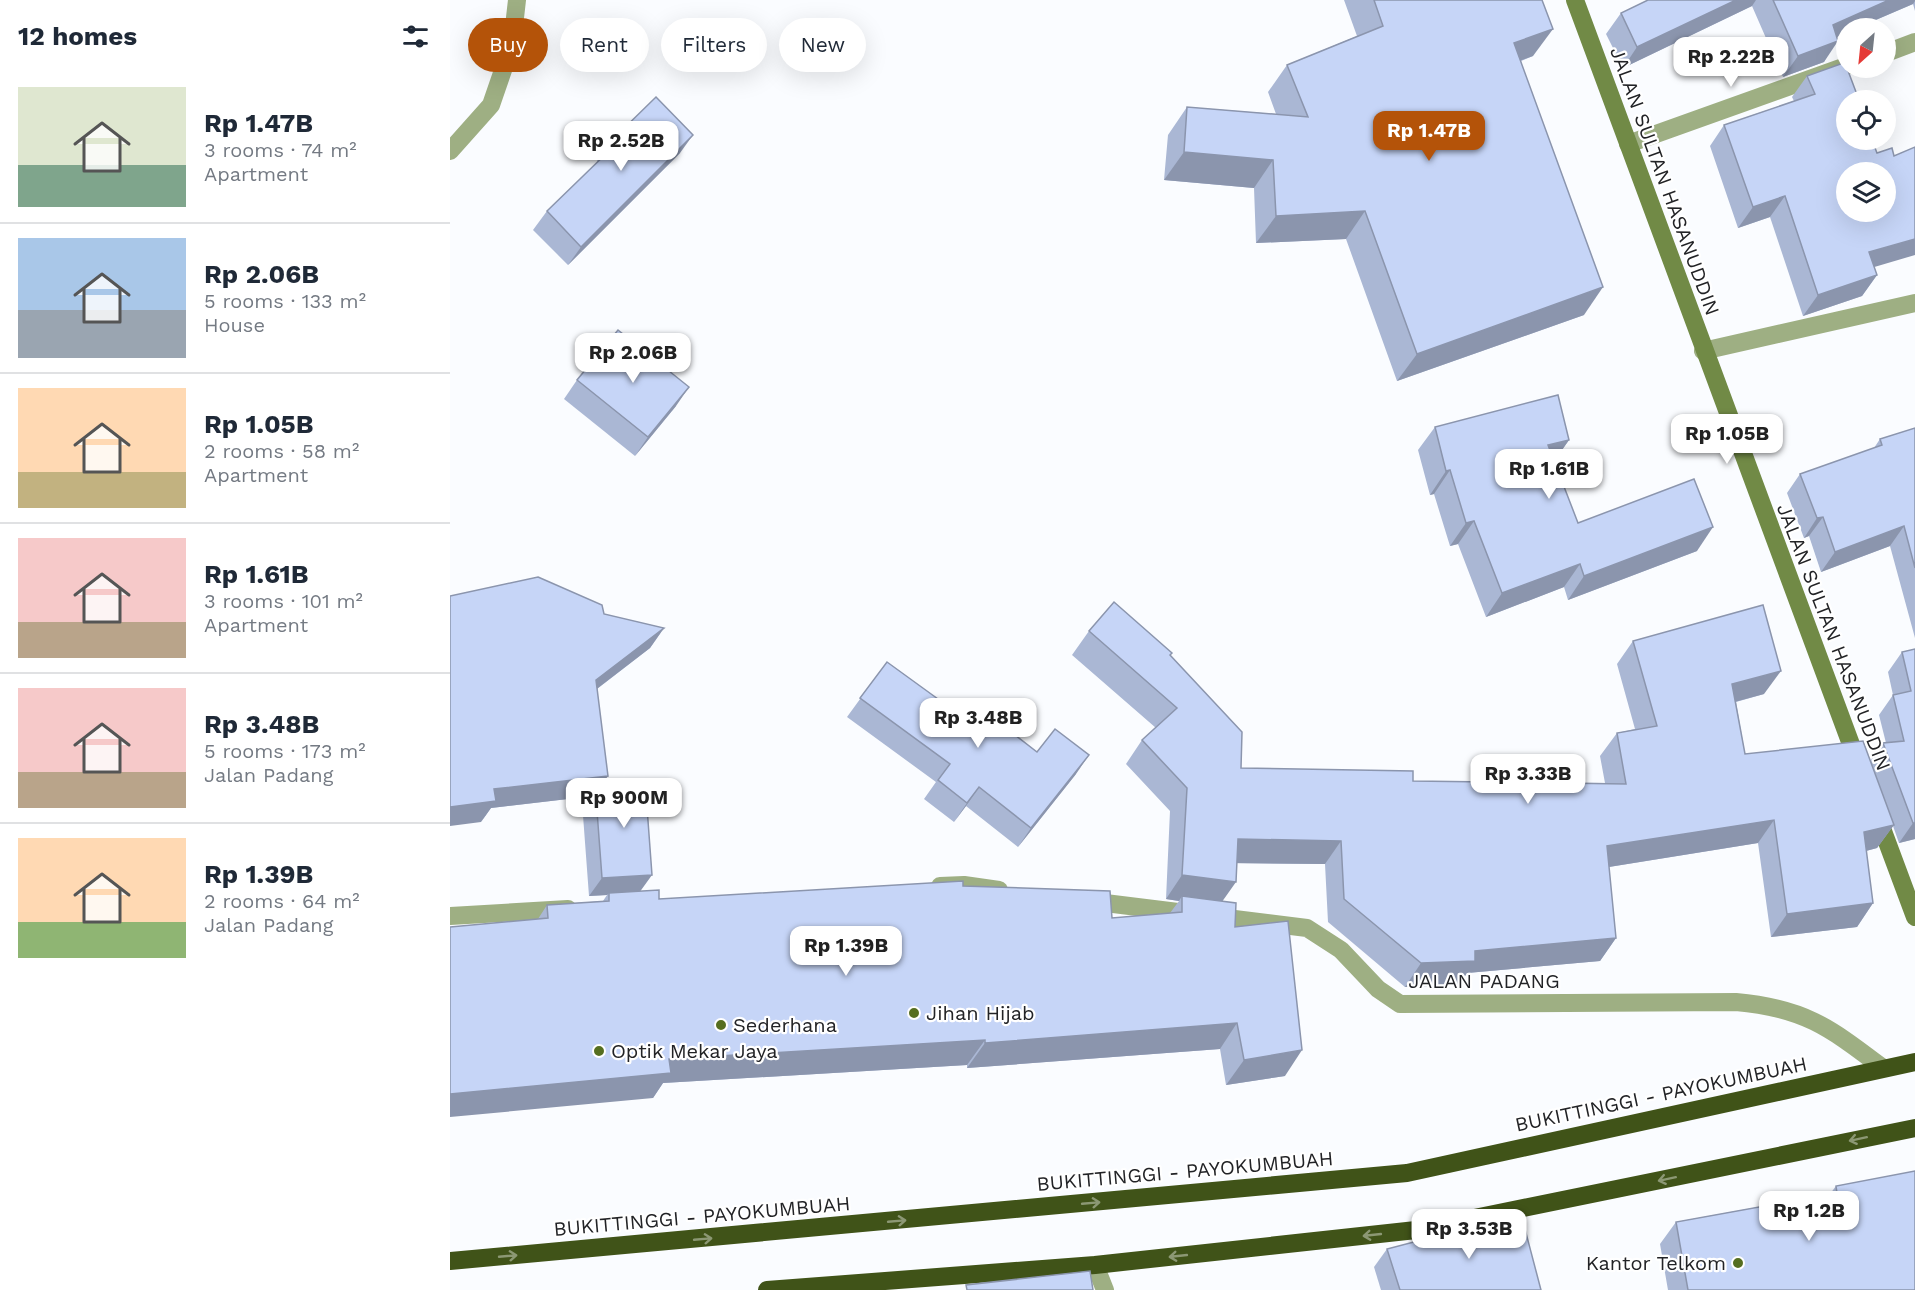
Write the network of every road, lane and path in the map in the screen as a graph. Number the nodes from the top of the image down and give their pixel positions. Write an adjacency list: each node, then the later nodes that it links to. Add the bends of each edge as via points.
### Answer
1 (517, 0): 7 (street, via 512,44 491,105)
2 (1575, 0): 6 (street, JALAN SULTAN HASANUDDIN)
3 (1915, 42): 4 (street)
4 (1896, 49)
5 (1836, 70): 6 (street)
6 (1628, 144): 9 (street, JALAN SULTAN HASANUDDIN)
7 (450, 151)
8 (1915, 303): 9 (street)
9 (1703, 351): 15 (street, JALAN SULTAN HASANUDDIN)
10 (928, 887): 11 (street, via 964,885)
11 (1016, 892)
12 (1073, 899): 17 (street, JALAN PADANG, via 1307,928 1341,950 1378,989 1400,1004 1767,1005 1831,1029)
13 (581, 908): 14 (street)
14 (450, 916)
15 (1915, 917)
16 (1915, 1062): 17 (highway, BUKITTINGGI - PAYOKUMBUAH)
17 (1883, 1068): 19 (highway, BUKITTINGGI - PAYOKUMBUAH, one-way to 17, via 1407,1173)
18 (1915, 1128): 20 (highway, one-way to 20, via 1416,1230)
19 (450, 1261)
20 (1095, 1265): 21 (highway); 22 (street)
21 (767, 1290)
22 (1106, 1290)

